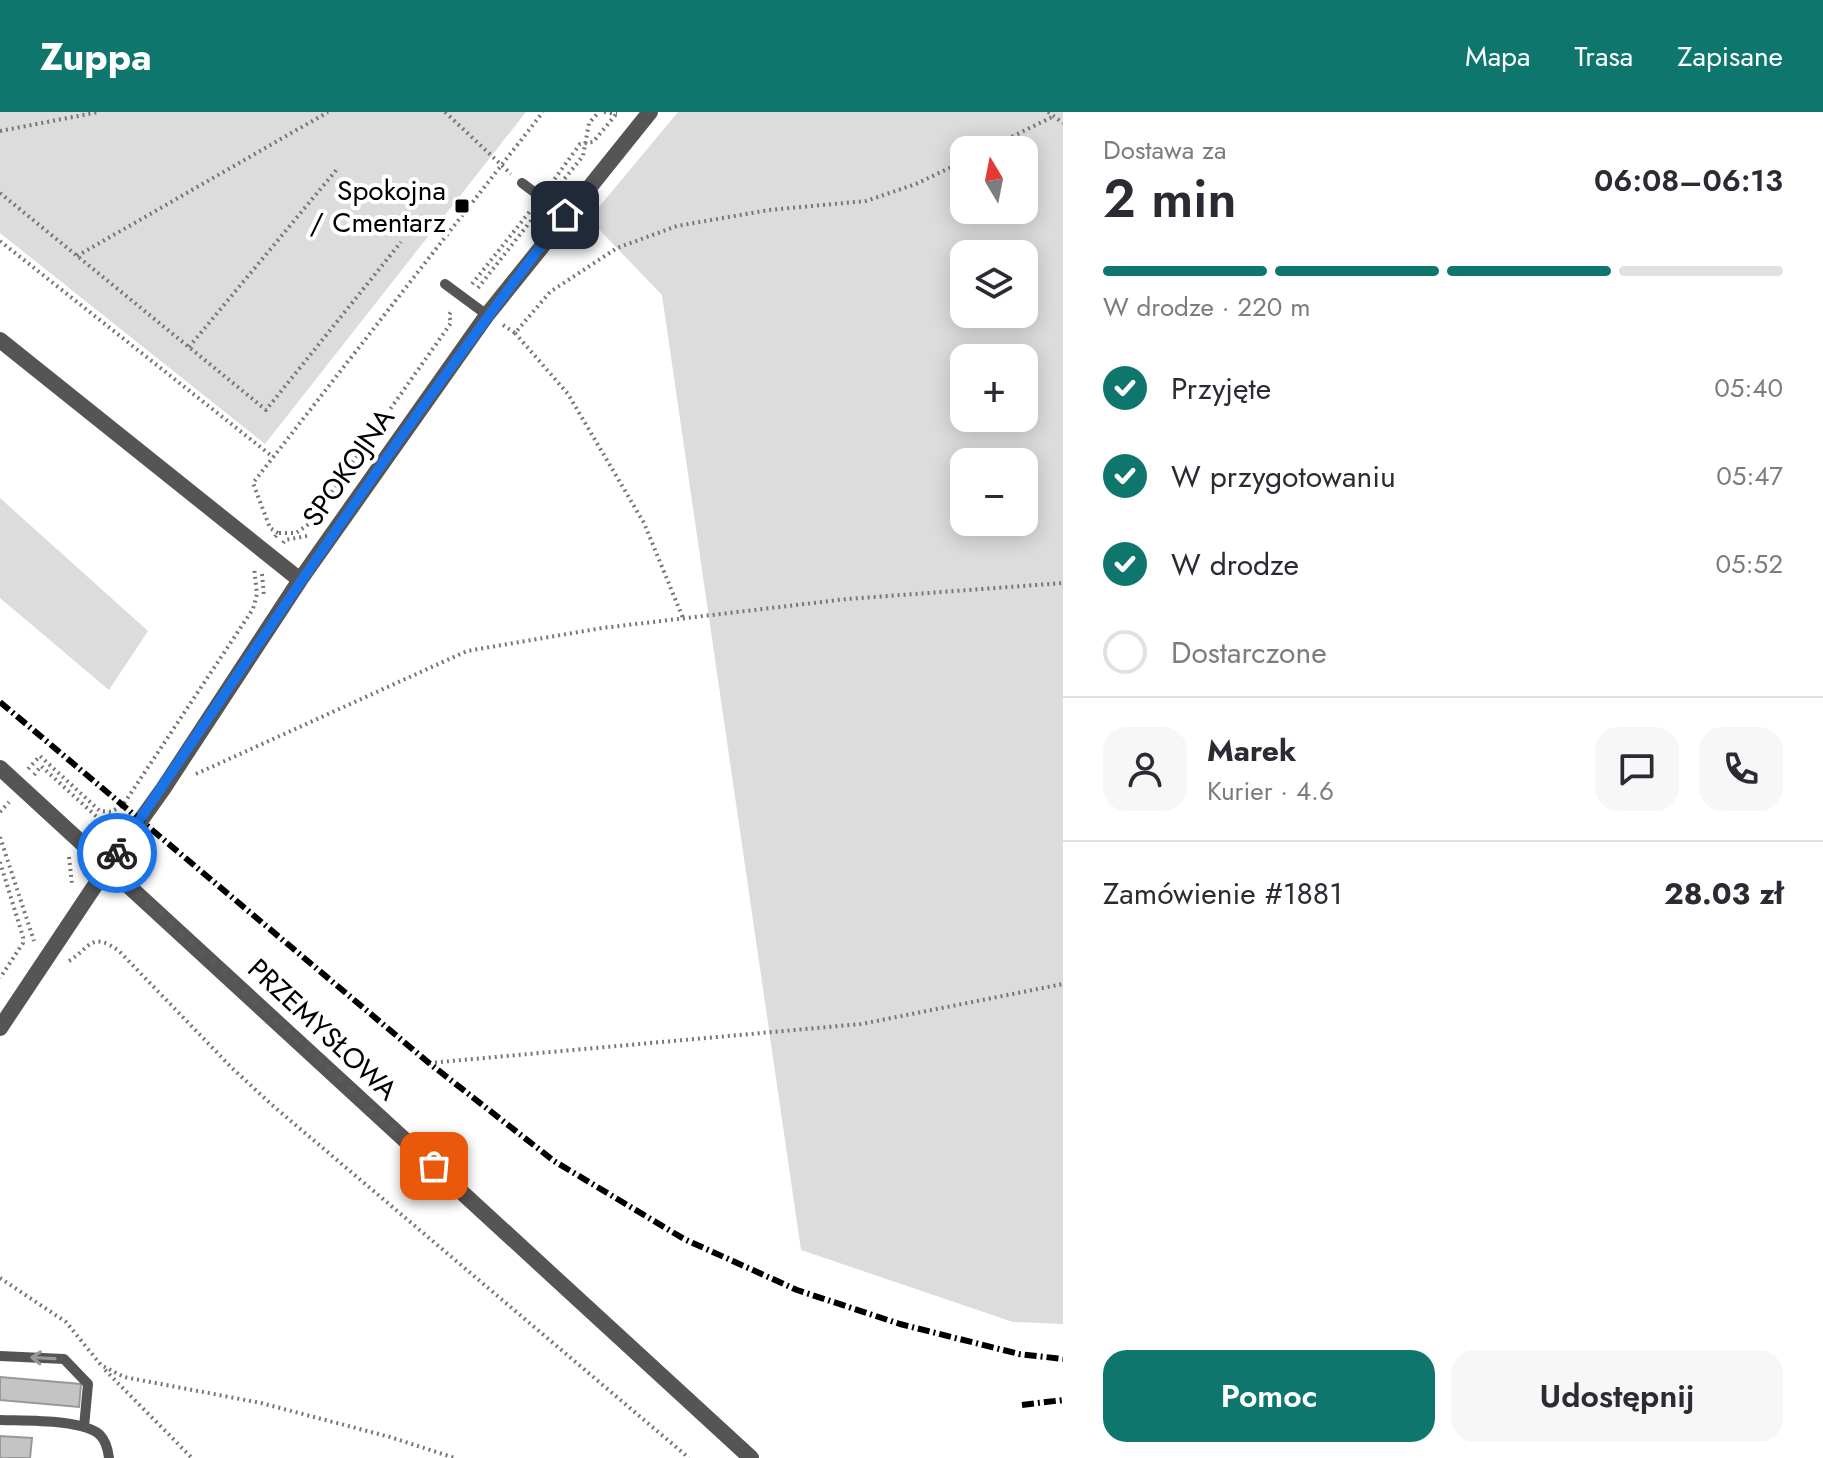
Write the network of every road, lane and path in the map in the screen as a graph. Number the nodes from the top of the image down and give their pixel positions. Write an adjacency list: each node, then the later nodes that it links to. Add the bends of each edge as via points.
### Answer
1 (95, 112): 10 (path)
2 (328, 112): 22 (path)
3 (445, 112): 13 (path)
4 (543, 112): 13 (path)
5 (601, 112): 7 (path); 12 (path, via 589,123)
6 (650, 112): 19 (street, SPOKOJNA)
7 (618, 113): 12 (path, via 593,142)
8 (1050, 114): 9 (path); 11 (path)
9 (1063, 123)
10 (0, 131)
11 (1010, 136)
12 (585, 143): 18 (path); 18 (path, via 583,156)
13 (501, 165): 16 (path); 29 (path)
14 (338, 168): 28 (path)
15 (950, 168): 26 (path, via 866,201 677,226 617,248 550,292)
16 (522, 183): 18 (lane)
17 (0, 193): 22 (path)
18 (542, 200): 19 (lane); 24 (path)
19 (565, 215): 25 (street, SPOKOJNA)
20 (0, 241): 29 (path)
21 (401, 242): 28 (path, via 266,410)
22 (77, 256): 28 (path)
23 (445, 284): 24 (lane)
24 (465, 299): 25 (lane); 30 (path, via 459,325); 32 (path, via 449,315 451,323 309,524 296,533)
25 (487, 315): 26 (path); 34 (street, SPOKOJNA)
26 (515, 333): 36 (path, via 576,407 644,523)
27 (0, 340): 33 (street)
28 (189, 347)
29 (273, 457): 32 (path, via 253,483 270,528)
30 (331, 507)
31 (314, 530): 33 (path, via 307,537 285,540)
32 (278, 533): 33 (path)
33 (269, 556): 34 (street); 37 (path, via 261,576 262,608); 39 (path, via 253,570 253,609 123,805 100,811 40,756)
34 (300, 580): 40 (street, SPOKOJNA)
35 (1063, 583): 36 (path)
36 (683, 618): 40 (path, via 467,651)
37 (196, 708)
38 (0, 768): 39 (street, PRZEMYSŁOWA)
39 (19, 785): 41 (path); 42 (path, via 41,766 97,817 113,819); 43 (path); 44 (street, PRZEMYSŁOWA)
40 (163, 789): 47 (street, SPOKOJNA)
41 (0, 801)
42 (129, 810)
43 (0, 812)
44 (61, 824): 47 (street, PRZEMYSŁOWA); 48 (path, via 73,874)
45 (0, 837): 49 (path, via 33,940)
46 (0, 862): 51 (path, via 23,937)
47 (108, 866): 53 (street, SPOKOJNA); 64 (street, PRZEMYSŁOWA)
48 (69, 895)
49 (42, 929)
50 (106, 942): 63 (path, via 272,1105)
51 (0, 978)
52 (1063, 984): 54 (path, via 861,1024)
53 (0, 1028)
54 (429, 1063)
55 (0, 1278): 57 (path, via 66,1322)
56 (0, 1356): 59 (lane, one-way to 56, via 88,1384 64,1359)
57 (101, 1365): 61 (path); 62 (path, via 124,1377 261,1403)
58 (0, 1420): 59 (lane)
59 (84, 1427): 60 (lane, via 102,1437)
60 (109, 1458)
61 (192, 1458)
62 (455, 1458)
63 (689, 1458)
64 (751, 1458)

